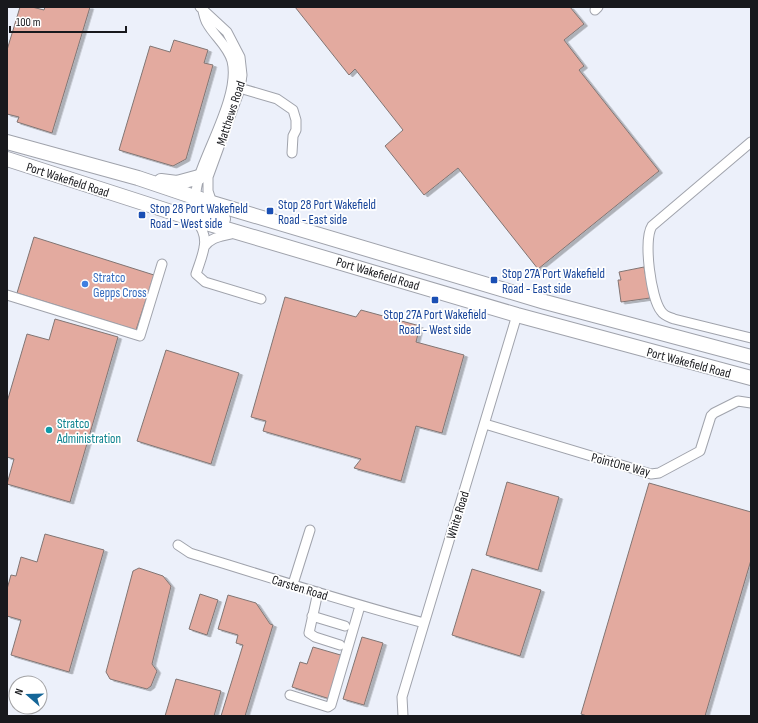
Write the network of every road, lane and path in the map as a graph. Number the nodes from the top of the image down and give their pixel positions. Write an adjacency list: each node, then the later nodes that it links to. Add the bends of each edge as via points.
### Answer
1 (202, 9): 2 (street, Matthews Road, via 207,23 232,61)
2 (236, 88): 6 (street, via 277,99 293,110 296,130); 11 (street, Matthews Road); 14 (street, Matthews Road, via 208,177 208,191)
3 (7, 142): 7 (highway, Port Wakefield Road)
4 (751, 142): 25 (street, via 652,226 648,234 648,249 652,283 661,313 674,319)
5 (7, 150): 7 (highway)
6 (292, 153)
7 (60, 156): 12 (highway, Port Wakefield Road)
8 (7, 159): 9 (highway, Port Wakefield Road)
9 (28, 166): 10 (highway); 15 (highway, Port Wakefield Road)
10 (7, 169)
11 (199, 177): 12 (highway, via 173,183); 13 (street, Matthews Road)
12 (138, 178): 13 (highway, Port Wakefield Road)
13 (195, 198): 14 (highway, Port Wakefield Road); 17 (highway, via 198,210 242,226)
14 (212, 203): 20 (highway, Port Wakefield Road)
15 (196, 220): 16 (highway, Port Wakefield Road); 18 (street, via 203,229)
16 (237, 231): 17 (highway, Port Wakefield Road); 18 (street, via 216,237)
17 (252, 236): 24 (highway, Port Wakefield Road)
18 (204, 247): 22 (street, via 196,274 205,282)
19 (162, 264): 21 (street, via 140,336)
20 (490, 286): 23 (highway, Port Wakefield Road); 24 (highway, via 512,300)
21 (7, 295)
22 (261, 299)
23 (545, 302): 24 (highway); 26 (highway, Port Wakefield Road)
24 (517, 315): 27 (highway, Port Wakefield Road); 29 (street, White Road)
25 (751, 338)
26 (751, 357)
27 (751, 378)
28 (751, 403): 29 (street, PointOne Way, via 738,401 714,413 700,451 659,473 651,474)
29 (484, 424): 36 (street, White Road)
30 (310, 530): 32 (street)
31 (178, 545): 32 (street, Carsten Road, via 190,553)
32 (293, 584): 33 (street, Carsten Road)
33 (318, 592): 34 (street, Carsten Road); 35 (street)
34 (360, 606): 36 (street, Carsten Road); 39 (street, via 331,705 328,707)
35 (312, 616): 37 (street); 38 (street, via 309,633)
36 (424, 623): 40 (street, White Road, via 402,697)
37 (345, 626)
38 (340, 645)
39 (290, 695)
40 (403, 716)

